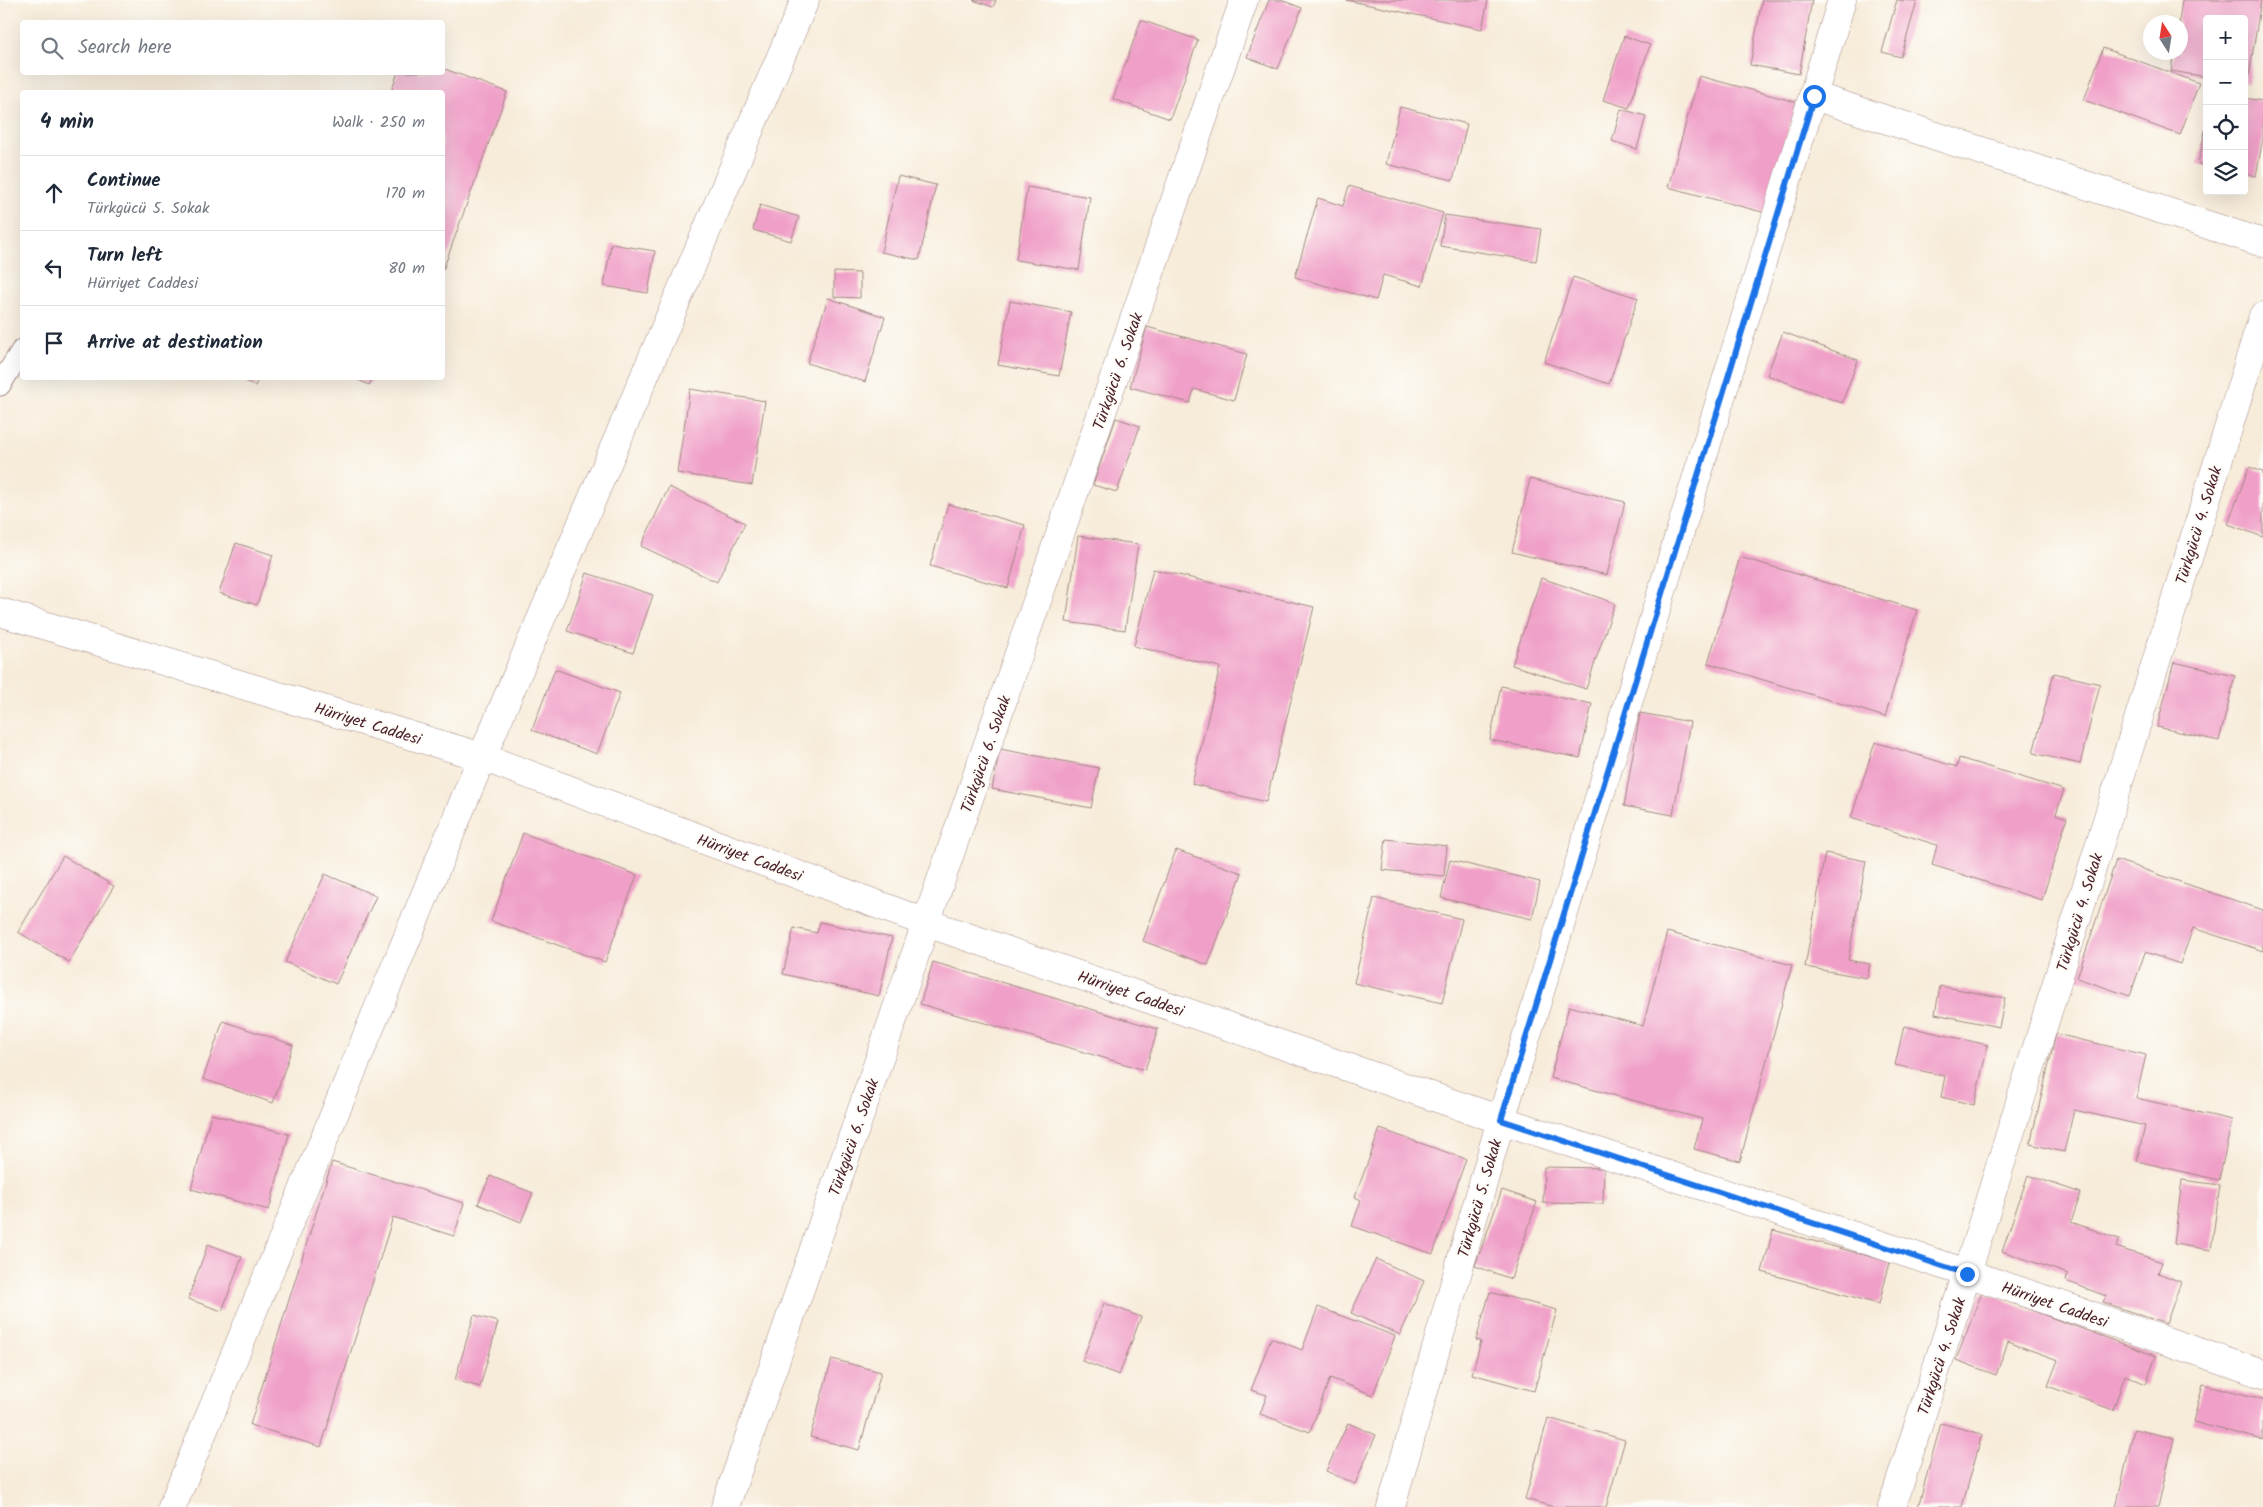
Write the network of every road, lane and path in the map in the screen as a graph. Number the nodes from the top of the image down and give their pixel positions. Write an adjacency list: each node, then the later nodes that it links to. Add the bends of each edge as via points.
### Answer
1 (805, 0): 10 (street)
2 (1244, 0): 11 (street, Türkgücü 6. Sokak)
3 (1842, 0): 4 (street, Türkgücü 5. Sokak)
4 (1814, 96): 5 (street); 12 (street, Türkgücü 5. Sokak)
5 (2263, 243)
6 (2263, 316): 13 (street, Türkgücü 4. Sokak)
7 (20, 353): 8 (lane)
8 (0, 385)
9 (0, 612): 10 (street, Hürriyet Caddesi)
10 (482, 757): 11 (street, Hürriyet Caddesi); 15 (street)
11 (927, 922): 12 (street, Hürriyet Caddesi); 16 (street, Türkgücü 6. Sokak)
12 (1501, 1120): 13 (street, Hürriyet Caddesi); 17 (street, Türkgücü 5. Sokak)
13 (1967, 1274): 14 (street, Hürriyet Caddesi); 18 (street, Türkgücü 4. Sokak)
14 (2263, 1374)
15 (172, 1507)
16 (725, 1507)
17 (1391, 1507)
18 (1892, 1507)

